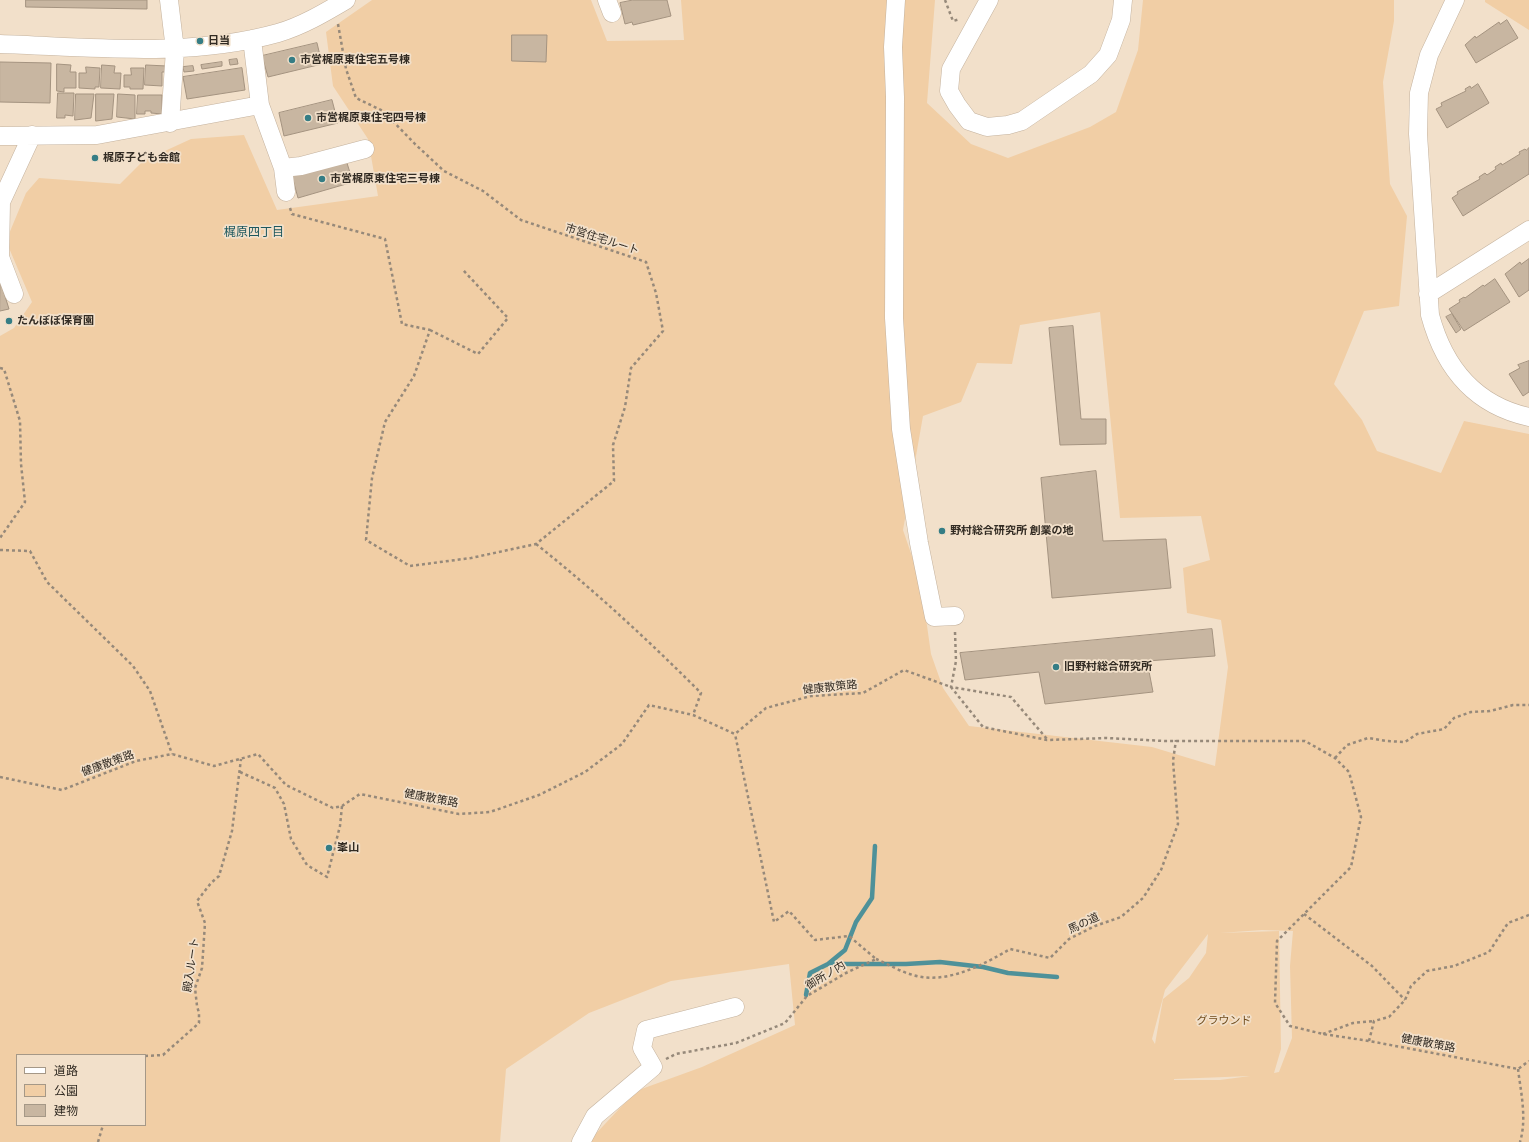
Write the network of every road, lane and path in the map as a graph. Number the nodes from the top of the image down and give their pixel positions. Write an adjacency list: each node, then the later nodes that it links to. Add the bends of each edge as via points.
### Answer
1 (169, 0): 11 (street)
2 (896, 0): 31 (street, via 893,47 894,311 901,429 934,617)
3 (945, 0): 8 (path, via 953,21)
4 (989, 0): 8 (street)
5 (1123, 0): 8 (street, via 1121,20 1108,55 1091,74 1022,121 987,127 969,121 949,91 951,69)
6 (1455, 0): 24 (street, via 1429,56 1419,93 1418,134)
7 (341, 3): 9 (street, via 310,21 279,33); 29 (path, 市営住宅ルート, via 339,38 356,98 384,111 444,171 484,191 521,220 646,262 656,294 663,331 631,368 625,407 613,445 614,481)
8 (981, 16)
9 (252, 39): 11 (street); 12 (street)
10 (0, 44): 11 (street)
11 (175, 50): 13 (street)
12 (260, 105): 13 (street); 17 (street)
13 (170, 123): 14 (street, via 97,135)
14 (32, 135): 15 (street); 19 (street)
15 (0, 136)
16 (364, 149): 17 (street, via 301,166)
17 (283, 168): 18 (street)
18 (286, 192): 25 (path, via 292,214 385,239 402,324)
19 (1, 202): 21 (street)
20 (1529, 230): 24 (street)
21 (0, 256): 23 (street)
22 (463, 270): 25 (path, via 508,318 478,354)
23 (14, 294)
24 (1428, 294): 27 (street, via 1436,337 1457,373 1470,389 1512,413)
25 (430, 330): 29 (path, via 414,376 385,422 372,478 366,540 410,566 471,558)
26 (0, 368): 28 (path, via 4,369 20,421 25,502)
27 (1529, 417)
28 (0, 538)
29 (536, 544): 34 (path, via 652,643 701,692)
30 (0, 550): 38 (path, via 30,551 47,582 133,666 150,692)
31 (955, 616): 32 (path, via 956,661)
32 (952, 687): 35 (path, 健康散策路, via 904,670 863,693 811,696 766,708); 36 (path, 健康散策路, via 984,727); 36 (path, via 1011,696)
33 (1529, 705): 39 (path, via 1471,712 1454,718 1444,729 1417,734 1405,742 1368,738 1347,745)
34 (693, 715): 35 (path, 健康散策路); 43 (path, 健康散策路, via 649,705 622,744 585,772 539,795 490,812 459,814 360,794)
35 (735, 734): 46 (path, via 774,922 789,911 815,940 849,936)
36 (1047, 740): 37 (path, 健康散策路)
37 (1176, 740): 39 (path, 健康散策路, via 1305,741); 46 (path, 馬の道, via 1173,761 1178,824 1161,870 1144,898 1121,917 1069,939 1050,958 1010,949 972,968 936,978 913,975)
38 (172, 754): 40 (path, 健康散策路, via 214,766); 42 (path, 健康散策路, via 136,760 62,790)
39 (1335, 758): 44 (path, 健康散策路, via 1349,772 1361,817 1351,867)
40 (242, 759): 41 (path, 殿入ルート); 43 (path, 健康散策路, via 258,754 286,785 333,808)
41 (240, 772): 43 (path, via 275,788 284,804 290,838 307,865 327,877 340,826); 52 (path, 殿入ルート, via 232,831 219,876 196,901 205,923 202,968 195,988 200,1013 199,1023 163,1055)
42 (0, 777)
43 (342, 806)
44 (1304, 914): 47 (path, via 1372,966); 50 (path, 健康散策路, via 1277,941 1275,1003 1290,1026)
45 (1529, 914): 47 (path, via 1508,922 1489,952 1454,966 1427,971 1411,986)
46 (876, 959): 54 (path, 御所ノ内, via 807,996 785,1023 736,1044 676,1054)
47 (1405, 1000): 49 (path, via 1389,1017)
48 (735, 1007): 54 (street, via 646,1030 642,1048)
49 (1374, 1021): 50 (path, via 1353,1023); 51 (path)
50 (1322, 1034): 51 (path, 健康散策路)
51 (1369, 1041): 55 (path, 健康散策路)
52 (146, 1056)
53 (1529, 1061): 55 (path)
54 (653, 1067): 58 (street, via 595,1116)
55 (1518, 1069): 59 (path, via 1524,1130)
56 (103, 1126): 57 (path)
57 (98, 1142)
58 (581, 1142)
59 (1520, 1142)

